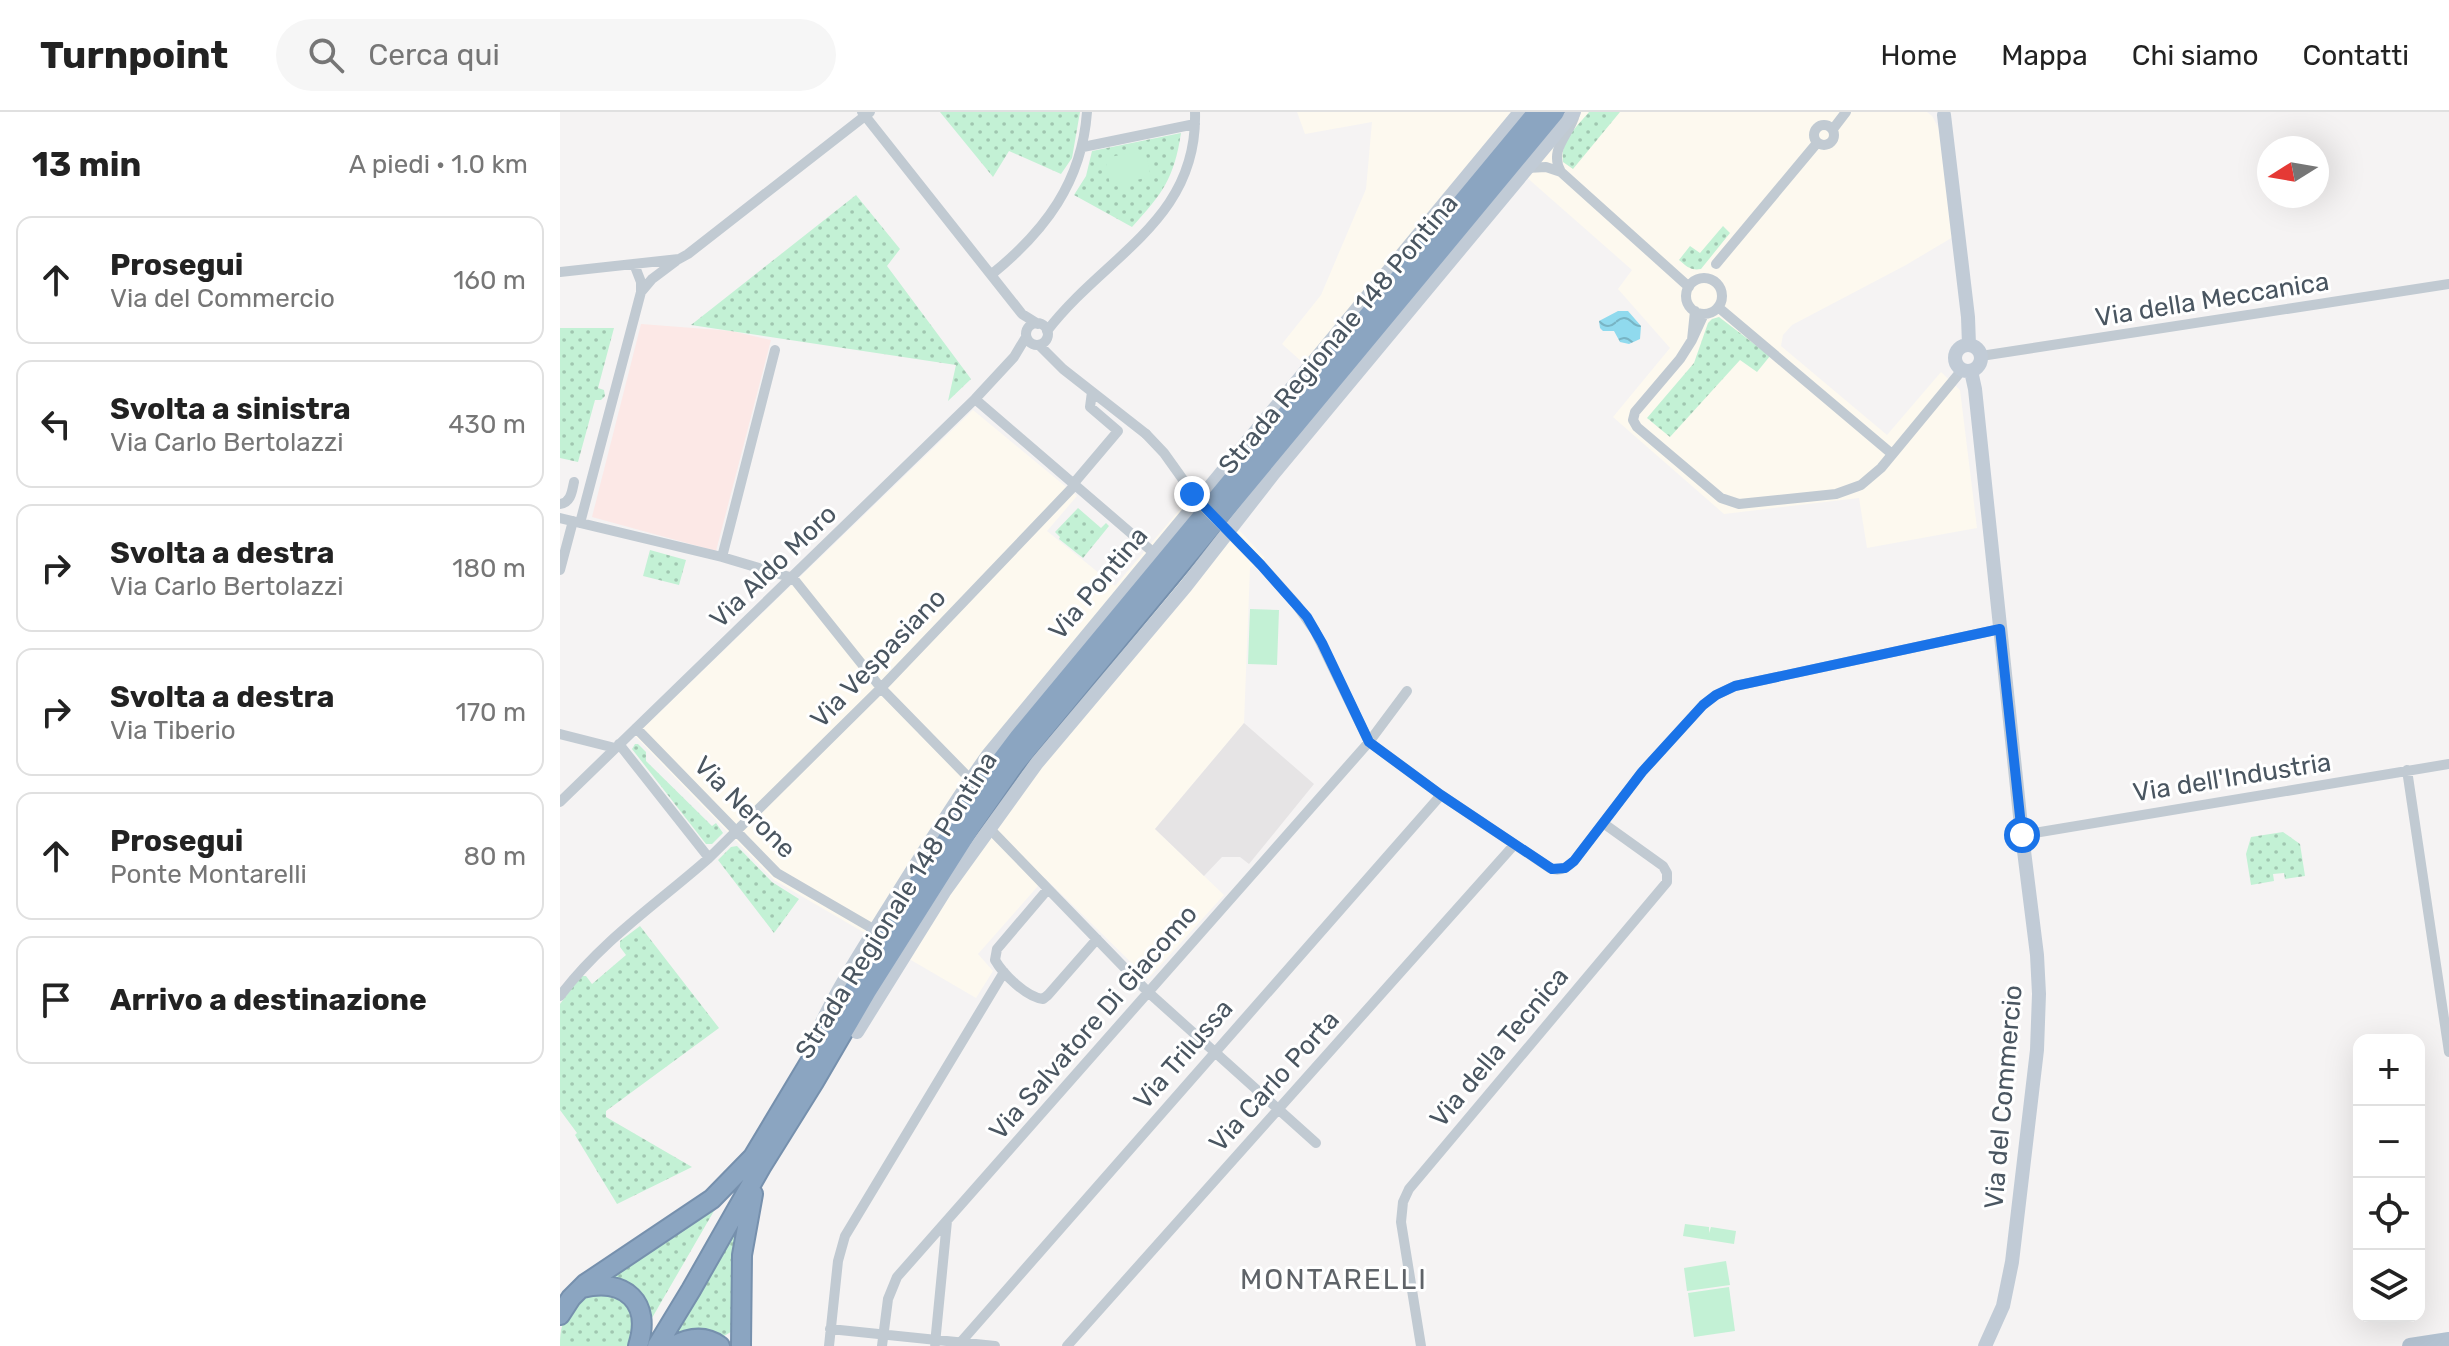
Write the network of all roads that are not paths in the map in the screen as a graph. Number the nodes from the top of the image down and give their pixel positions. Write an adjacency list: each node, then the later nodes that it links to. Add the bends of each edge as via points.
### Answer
1 (1087, 112): 10 (street)
2 (1195, 112): 9 (street, Via Aldo Moro)
3 (1555, 112): 14 (highway, Strada Regionale 148 Pontina)
4 (1575, 112): 11 (street); 12 (street, via 1557,150)
5 (1846, 112): 17 (street, via 1833,129 1817,128 1817,143)
6 (865, 113): 15 (street, via 725,228); 19 (street)
7 (1526, 113): 45 (street, Via Pontina); 77 (highway, Strada Regionale 148 Pontina, via 1506,149 988,778 912,892)
8 (1943, 113): 31 (street)
9 (1195, 124): 10 (street); 28 (street, Via Aldo Moro, via 1185,177 1162,215)
10 (1083, 147): 19 (street, via 1071,181 1040,227)
11 (1525, 169): 12 (street, via 1541,166); 13 (street)
12 (1561, 172): 23 (street)
13 (1499, 200): 14 (highway); 62 (street)
14 (1450, 239): 77 (highway, Strada Regionale 148 Pontina, via 1014,765)
15 (679, 259): 16 (street); 24 (street)
16 (634, 264): 18 (street); 24 (street)
17 (1716, 264): 20 (street); 21 (street)
18 (560, 272)
19 (992, 274): 27 (street)
20 (1704, 278): 21 (street); 23 (street)
21 (1715, 282): 25 (street, via 1722,297)
22 (2449, 284): 33 (street, Via della Meccanica)
23 (1689, 287): 26 (street, via 1688,303)
24 (641, 292): 44 (street)
25 (1718, 307): 26 (street); 39 (street)
26 (1699, 313): 39 (street, via 1692,340 1633,420 1723,500 1739,504 1843,492 1868,480)
27 (1022, 314): 28 (street); 29 (street)
28 (1043, 329): 29 (street, Via Aldo Moro, via 1031,325); 30 (street, Via Aldo Moro, via 1044,342); 35 (street)
29 (1026, 334): 30 (street); 34 (street, Via Aldo Moro)
30 (1037, 345): 34 (street, Via Aldo Moro); 35 (street)
31 (1969, 345): 33 (street); 36 (street, via 1956,355 1957,364)
32 (775, 350): 46 (street)
33 (1981, 356): 36 (street, via 1979,365)
34 (1014, 357): 38 (street, Via Aldo Moro)
35 (1063, 369): 37 (street)
36 (1967, 370): 39 (street); 49 (street, Via del Commercio, via 1975,389)
37 (1092, 392): 41 (street, Via Vespasiano, via 1090,407 1118,431); 54 (street, bridge, via 1146,434 1199,502 1302,611)
38 (975, 399): 41 (street); 48 (street, Via Aldo Moro)
39 (1892, 454)
40 (574, 482): 42 (street, via 569,499)
41 (1074, 484): 45 (street); 50 (street, Via Vespasiano)
42 (560, 504)
43 (560, 518): 44 (street)
44 (576, 522): 46 (street); 47 (street)
45 (1154, 553): 58 (street, Via Pontina)
46 (722, 557): 48 (street)
47 (560, 570)
48 (793, 578): 50 (street); 52 (street, Via Aldo Moro)
49 (2000, 629): 61 (street, via 1722,692 1703,705 1642,772); 64 (street, Via del Commercio)
50 (881, 688): 58 (street); 63 (street, Via Vespasiano)
51 (1407, 691): 54 (street, Via Salvatore Di Giacomo)
52 (636, 728): 55 (street, Via Aldo Moro); 63 (street, Via Nerone)
53 (560, 734): 55 (street)
54 (1369, 742): 59 (street); 71 (street, Via Salvatore Di Giacomo)
55 (617, 746): 60 (street, Via Aldo Moro); 66 (street)
56 (2449, 764): 57 (street, Via dell'Industria)
57 (2407, 770): 64 (street, Via dell'Industria); 76 (street)
58 (970, 779): 68 (street, Via Pontina)
59 (1441, 795): 65 (street); 75 (street, Via Trilussa)
60 (560, 802)
61 (1603, 823): 65 (street, via 1574,861 1559,870); 97 (street, Via della Tecnica, via 1663,866 1667,882 1409,1189 1401,1222)
62 (989, 828): 67 (street); 73 (street)
63 (737, 832): 66 (street, Via Vespasiano); 68 (street, Via Nerone, via 777,873)
64 (2022, 835): 98 (street, Via del Commercio, via 2037,955 2038,1038 2010,1273 2003,1306)
65 (1514, 845): 78 (street, Via Carlo Porta)
66 (709, 858): 72 (street, Via Vespasiano, via 599,950)
67 (1048, 889): 69 (street); 70 (street, via 998,947 995,957)
68 (875, 930): 74 (street, Via Pontina)
69 (1097, 939): 70 (street, via 1040,999); 71 (street)
70 (1004, 972): 84 (street, via 847,1232)
71 (1148, 992): 75 (street); 81 (street, Via Salvatore Di Giacomo)
72 (560, 996)
73 (857, 1032): 77 (highway)
74 (814, 1040): 77 (highway)
75 (1214, 1051): 78 (street); 89 (street, Via Trilussa)
76 (2449, 1052)
77 (807, 1081): 80 (highway, Strada Regionale 148 Pontina)
78 (1278, 1109): 79 (street); 96 (street, Via Carlo Porta)
79 (1316, 1143)
80 (757, 1162): 82 (highway); 85 (highway, via 743,1238); 90 (highway, Strada Regionale 148 Pontina); 91 (highway, Strada Regionale 148 Pontina)
81 (947, 1221): 86 (street, Via Salvatore Di Giacomo, via 897,1277 888,1299); 88 (street)
82 (579, 1289): 83 (highway); 90 (highway, via 608,1285 629,1294 642,1317)
83 (560, 1315)
84 (830, 1329): 86 (street); 94 (street)
85 (741, 1339): 93 (highway)
86 (883, 1340): 88 (street)
87 (2449, 1340): 99 (main road)
88 (935, 1343): 89 (street)
89 (960, 1343): 95 (street)
90 (640, 1346)
91 (657, 1346)
92 (673, 1346): 93 (highway, via 700,1339)
93 (720, 1346)
94 (829, 1346)
95 (995, 1346)
96 (1067, 1346)
97 (1421, 1346)
98 (1985, 1346)
99 (2410, 1346)

